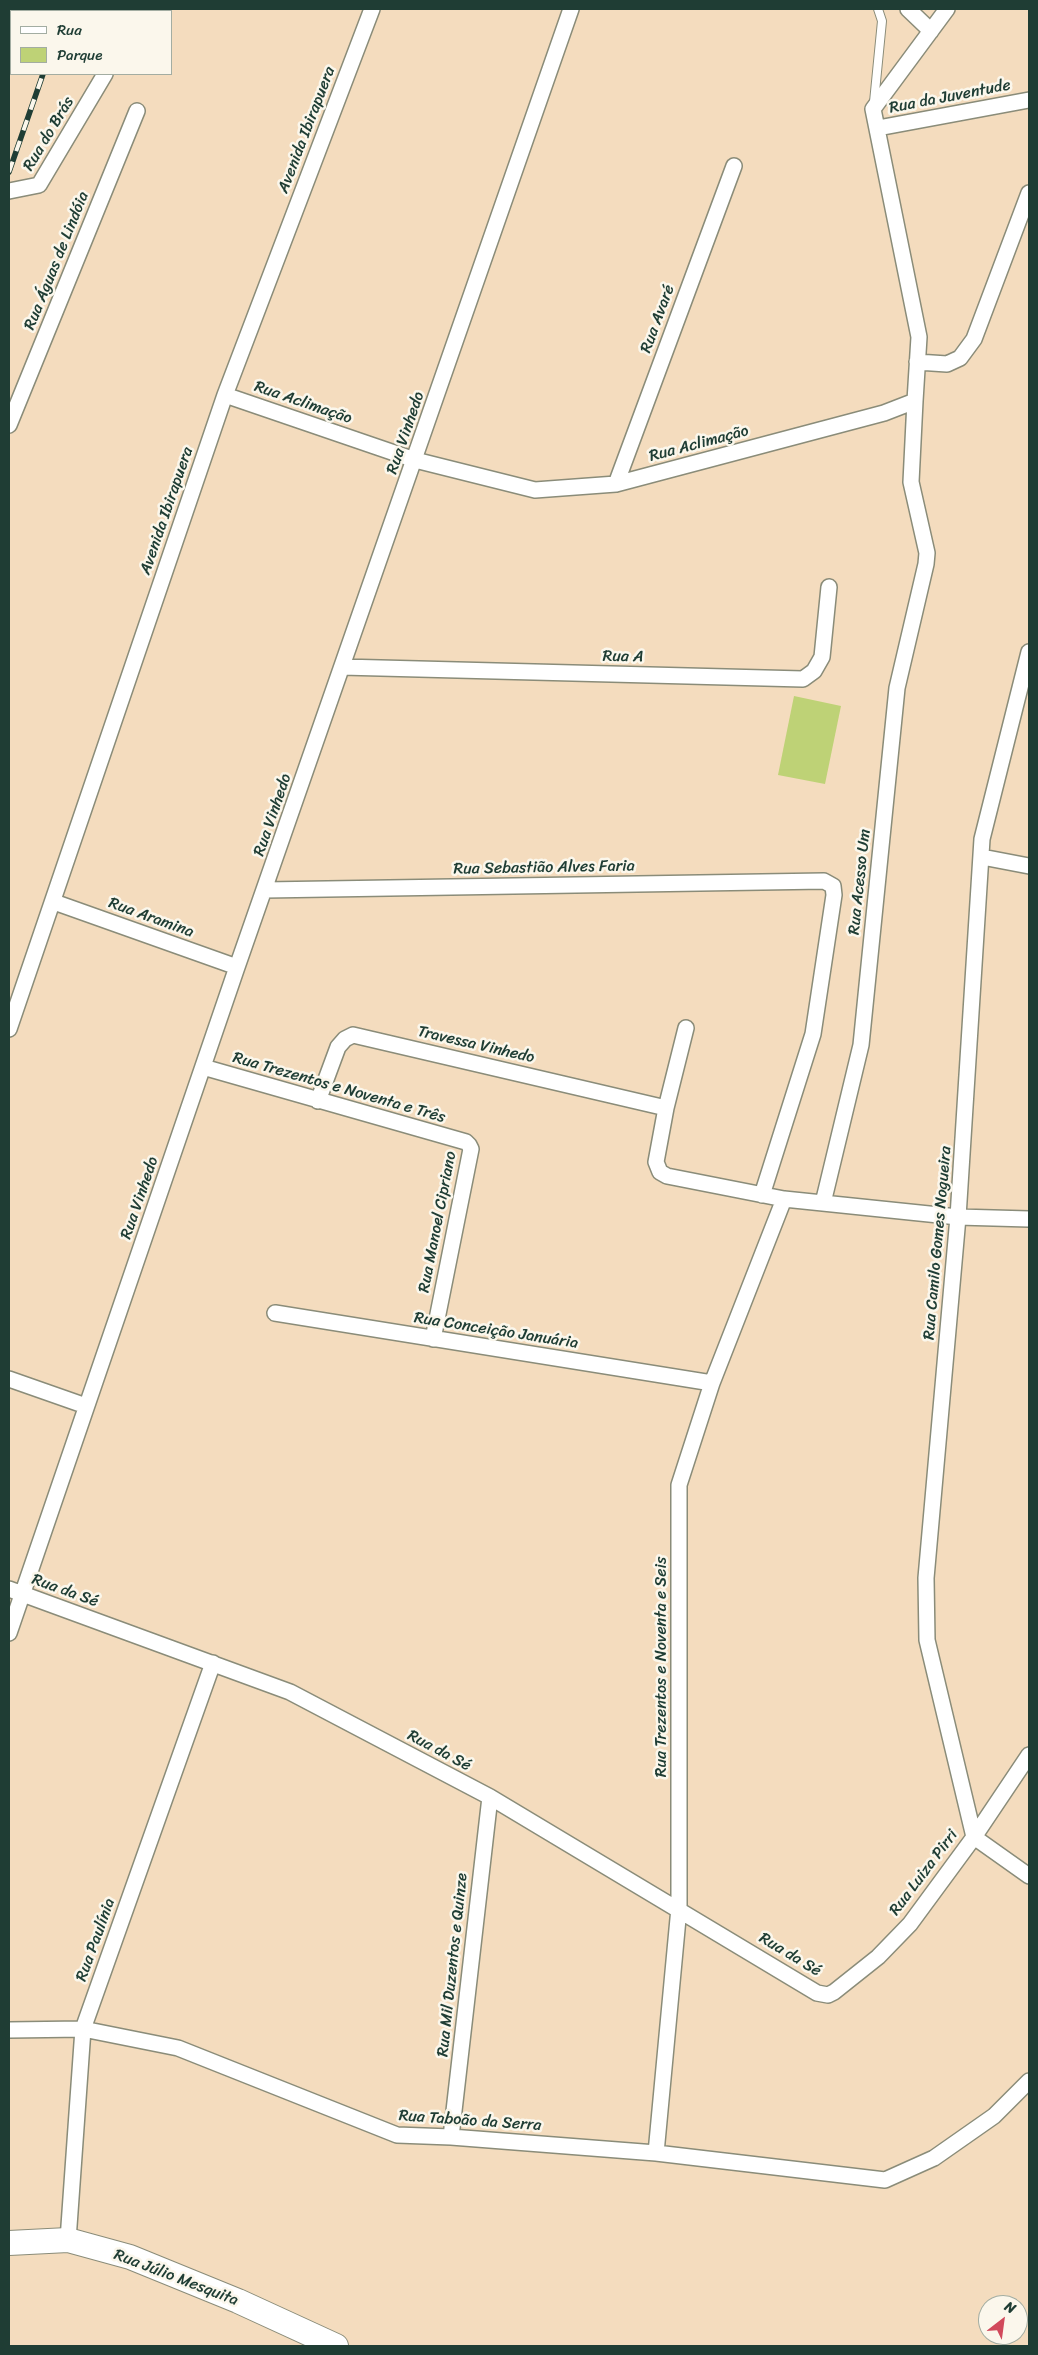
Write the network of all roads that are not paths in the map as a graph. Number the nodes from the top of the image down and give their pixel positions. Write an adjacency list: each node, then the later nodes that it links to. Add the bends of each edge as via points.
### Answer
1 (372, 9): 16 (street, Avenida Ibirapuera)
2 (571, 9): 19 (street, Rua Vinhedo)
3 (878, 9): 9 (lane, via 882,21)
4 (908, 9): 6 (street)
5 (947, 9): 6 (street)
6 (931, 31): 9 (street)
7 (104, 75): 13 (street, Rua do Brás, via 39,185)
8 (1029, 100): 11 (street, Rua da Juventude)
9 (873, 110): 11 (street)
10 (137, 111): 18 (street, Rua Águas de Lindóia)
11 (878, 128): 15 (street, via 919,337)
12 (734, 166): 20 (street, Rua Avaré)
13 (9, 191)
14 (1029, 193): 15 (street, via 974,339 960,358 947,364)
15 (917, 362): 17 (street)
16 (225, 395): 19 (street, Rua Aclimação); 27 (street, Avenida Ibirapuera)
17 (915, 401): 20 (street, Rua Aclimação, via 884,413); 37 (street, Rua Acesso Um, via 911,482 927,554 926,564 897,688 862,1045)
18 (9, 424)
19 (415, 460): 20 (street, Rua Aclimação, via 535,490); 23 (street, Rua Vinhedo)
20 (616, 484)
21 (829, 587): 23 (street, Rua A, via 822,657 814,671 803,679)
22 (1029, 652): 24 (street, Rua Camilo Gomes Nogueira, via 982,839)
23 (342, 667): 26 (street, Rua Vinhedo)
24 (982, 857): 25 (street); 38 (street, Rua Camilo Gomes Nogueira)
25 (1029, 866)
26 (265, 890): 28 (street, Rua Vinhedo); 35 (street, Rua Sebastião Alves Faria, via 824,881 833,886 813,1034)
27 (54, 902): 28 (street, Rua Aramina); 30 (street, Avenida Ibirapuera)
28 (237, 967): 31 (street, Rua Vinhedo)
29 (686, 1028): 33 (street)
30 (9, 1030)
31 (203, 1067): 32 (street, Rua Trezentos e Noventa e Três); 44 (street, Rua Vinhedo)
32 (318, 1101): 33 (street, Travessa Vinhedo, via 338,1047 354,1035); 34 (street, Rua Trezentos e Noventa e Três)
33 (666, 1108): 35 (street, via 656,1162 660,1172)
34 (466, 1142): 41 (street, Rua Manoel Cipriano, via 470,1149)
35 (762, 1195): 36 (street)
36 (784, 1199): 37 (street); 43 (street, Rua Trezentos e Noventa e Seis)
37 (823, 1203): 38 (street)
38 (958, 1217): 39 (street); 50 (street, Rua Camilo Gomes Nogueira, via 926,1578 928,1640)
39 (1029, 1219)
40 (275, 1313): 41 (street, Rua Conceição Januária)
41 (433, 1339): 43 (street, Rua Conceição Januária)
42 (9, 1379): 44 (street)
43 (712, 1383): 52 (street, Rua Trezentos e Noventa e Seis, via 679,1485)
44 (86, 1406): 45 (street, Rua Vinhedo)
45 (16, 1592): 46 (street, Rua Vinhedo); 47 (street, Rua da Sé)
46 (9, 1633)
47 (213, 1663): 49 (street, Rua da Sé, via 290,1692); 54 (street, Rua Paulínia)
48 (1029, 1755): 50 (street, Rua Luiza Pirri)
49 (490, 1797): 52 (street, Rua da Sé); 57 (street, Rua Mil Duzentos e Quinze)
50 (974, 1837): 51 (street); 53 (street, Rua Luiza Pirri, via 910,1924 878,1957)
51 (1029, 1876)
52 (679, 1908): 53 (street, Rua da Sé, via 817,1993); 58 (street, Rua Trezentos e Noventa e Seis)
53 (828, 1995)
54 (83, 2029): 55 (street, Rua Taboão da Serra); 57 (street, Rua Taboão da Serra, via 178,2048 397,2135); 59 (street, Rua Paulínia)
55 (9, 2030)
56 (1029, 2081): 58 (street, Rua Taboão da Serra, via 994,2116 934,2158 885,2180)
57 (451, 2136): 58 (street, Rua Taboão da Serra)
58 (656, 2153)
59 (68, 2240): 60 (main road, Rua Júlio Mesquita); 61 (main road, Rua Júlio Mesquita, via 130,2257)
60 (9, 2243)
61 (336, 2346)

